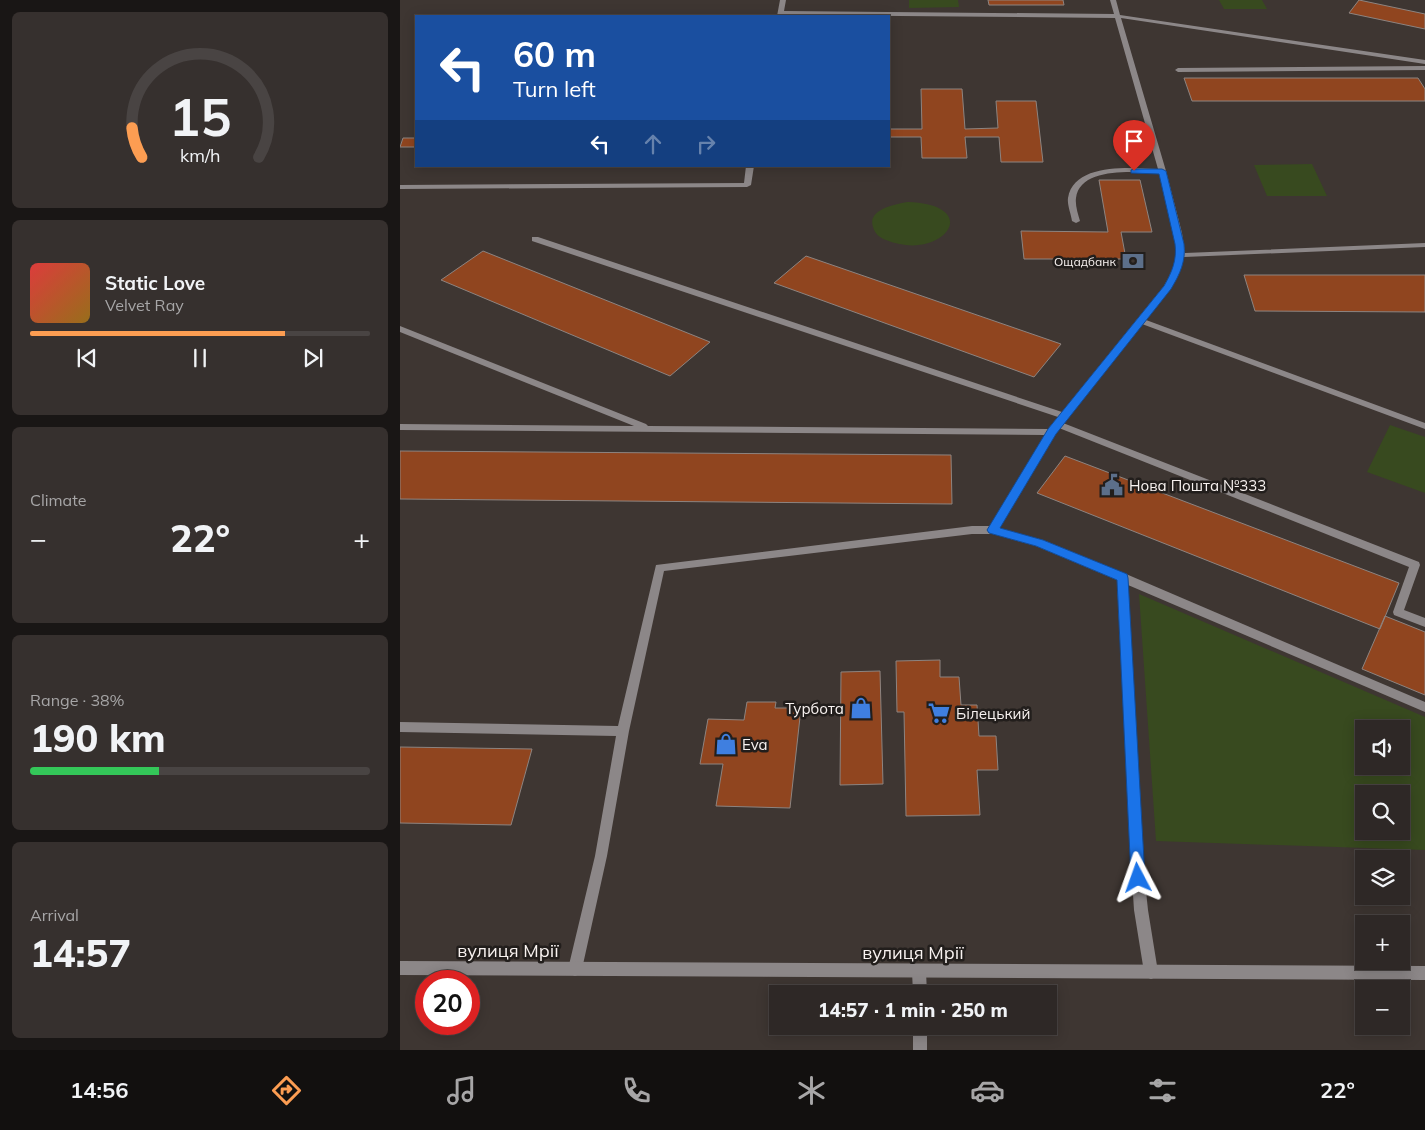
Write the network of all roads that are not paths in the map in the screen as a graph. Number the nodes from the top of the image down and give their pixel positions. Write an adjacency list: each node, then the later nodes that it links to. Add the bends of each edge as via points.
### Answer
1 (783, 0): 3 (street)
2 (1113, 0): 5 (street)
3 (780, 15)
4 (890, 15): 5 (street)
5 (1117, 16): 6 (street); 10 (street)
6 (1425, 62)
7 (1425, 68): 8 (street)
8 (1178, 70)
9 (750, 167): 11 (street, via 747,185)
10 (1162, 171): 12 (street, via 1102,172 1089,176 1074,191 1072,199); 15 (street)
11 (400, 187)
12 (1076, 221)
13 (535, 239): 18 (street)
14 (1425, 245): 15 (street)
15 (1181, 255): 16 (street, via 1168,287)
16 (1141, 321): 18 (street); 19 (street)
17 (400, 329): 21 (street)
18 (1057, 424): 21 (street); 22 (street); 24 (street, via 1415,564 1398,612)
19 (1425, 426)
20 (400, 427): 21 (street)
21 (650, 429)
22 (993, 530): 23 (street, via 1039,543); 27 (street, via 660,568)
23 (1122, 578): 25 (street); 31 (street, via 1137,863)
24 (1425, 623)
25 (1425, 706)
26 (400, 727): 27 (street)
27 (623, 731): 29 (street, via 601,856)
28 (400, 968): 29 (street, вулиця Мрії)
29 (575, 969): 30 (street, вулиця Мрії)
30 (920, 971): 31 (street, вулиця Мрії); 33 (street)
31 (1151, 972): 32 (street, вулиця Мрії)
32 (1425, 974)
33 (920, 985)
34 (920, 1035): 35 (street)
35 (920, 1050)

